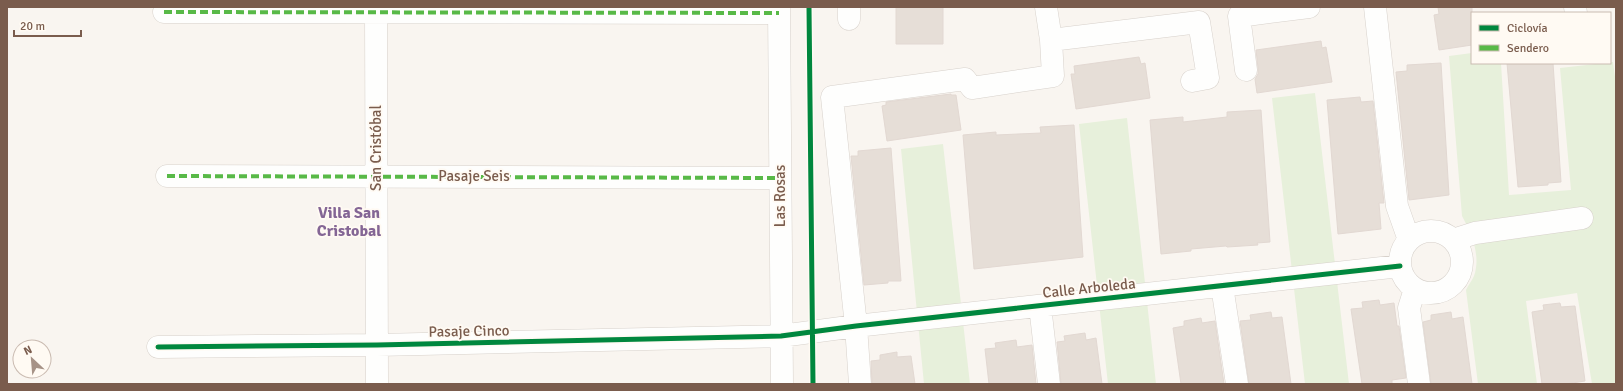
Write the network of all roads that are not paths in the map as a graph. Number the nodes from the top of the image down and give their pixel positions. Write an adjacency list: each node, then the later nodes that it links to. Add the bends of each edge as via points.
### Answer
1 (1046, 7): 7 (street)
2 (1309, 7): 8 (street, via 1239,16)
3 (1375, 7): 14 (street, via 1397,206)
4 (376, 10): 5 (street); 6 (street); 11 (street, San Cristóbal)
5 (779, 10): 12 (street, Las Rosas)
6 (164, 12)
7 (1051, 40): 9 (street, via 1199,22 1208,78); 20 (street, via 1053,76 972,88 965,79 832,97)
8 (1246, 70)
9 (1192, 81)
10 (167, 176): 11 (street, Pasaje Seis)
11 (376, 176): 12 (street, Pasaje Seis); 22 (street, San Cristóbal)
12 (780, 178): 21 (street, Las Rosas)
13 (1582, 218): 15 (street, via 1475,234)
14 (1409, 240): 15 (street, via 1428,231 1444,234); 16 (street, via 1403,249)
15 (1453, 240): 18 (street, via 1460,251 1462,262 1456,280 1448,288 1436,293)
16 (1400, 266): 17 (street, Calle Arboleda); 18 (street, via 1404,277)
17 (1222, 286): 19 (street, Calle Arboleda); 28 (street)
18 (1416, 289): 29 (street, via 1409,308)
19 (1040, 306): 20 (street, Calle Arboleda); 27 (street)
20 (856, 326): 21 (street, Calle Arboleda); 26 (street)
21 (781, 336): 22 (street, Pasaje Cinco); 25 (street, Las Rosas)
22 (377, 345): 23 (street, Pasaje Cinco); 24 (street, San Cristóbal)
23 (158, 347)
24 (377, 384)
25 (782, 384)
26 (860, 384)
27 (1049, 384)
28 (1237, 384)
29 (1419, 384)

